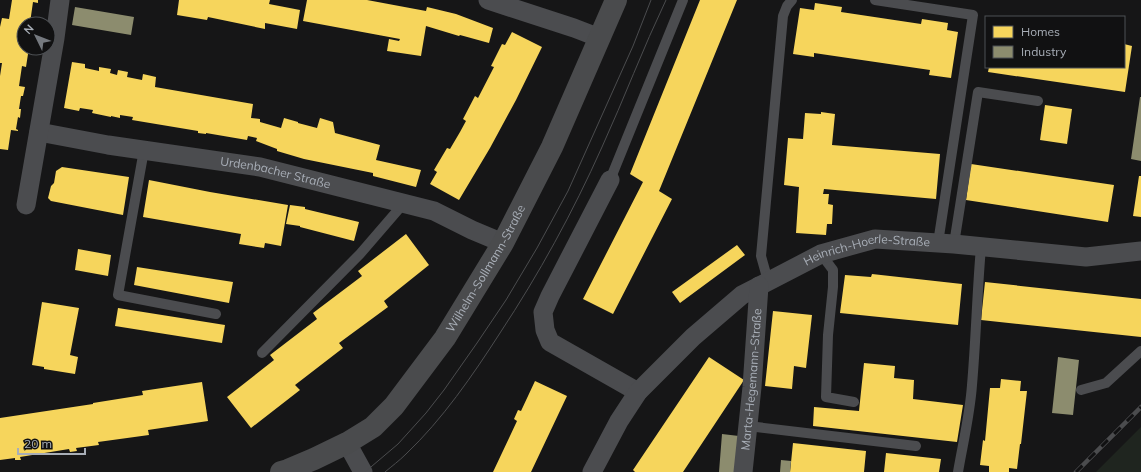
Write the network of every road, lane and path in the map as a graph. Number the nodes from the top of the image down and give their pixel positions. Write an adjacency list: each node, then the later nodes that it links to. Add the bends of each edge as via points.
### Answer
1 (60, 0): 9 (street)
2 (488, 0): 7 (street)
3 (616, 0): 7 (street, Wilhelm-Sollmann-Straße)
4 (683, 0): 11 (lane)
5 (792, 0): 19 (lane, via 784,16 761,256)
6 (875, 0): 15 (lane, via 973,15)
7 (600, 38): 14 (street, Wilhelm-Sollmann-Straße, via 552,147)
8 (1038, 101): 15 (lane, via 978,92)
9 (39, 132): 10 (street, Urdenbacher Straße); 13 (street)
10 (144, 150): 12 (street, Urdenbacher Straße, via 260,167); 20 (lane, via 118,295)
11 (610, 180): 24 (street, via 543,312 545,330 550,342)
12 (404, 203): 14 (street, Urdenbacher Straße, via 434,211); 22 (lane, via 360,254)
13 (26, 205)
14 (503, 243): 27 (street, Wilhelm-Sollmann-Straße, via 445,338 404,394 373,427)
15 (946, 244): 16 (street, Heinrich-Hoerle-Straße); 18 (street, Heinrich-Hoerle-Straße, via 875,239)
16 (981, 247): 17 (street, Heinrich-Hoerle-Straße, via 1086,257); 34 (lane, via 972,386)
17 (1141, 251)
18 (820, 254): 19 (street, Heinrich-Hoerle-Straße); 25 (lane, via 833,270 826,397)
19 (763, 284): 24 (street, Heinrich-Hoerle-Straße, via 742,295 693,337); 26 (street, Marta-Hegemann-Straße)
20 (216, 314)
21 (1141, 351): 23 (lane, via 1106,383)
22 (262, 353)
23 (1081, 390)
24 (638, 392): 32 (street, Heinrich-Hoerle-Straße, via 619,421)
25 (854, 402)
26 (748, 426): 28 (lane); 33 (street, Marta-Hegemann-Straße)
27 (347, 443): 29 (street, Wilhelm-Sollmann-Straße); 31 (street)
28 (916, 446)
29 (315, 466): 30 (street, Wilhelm-Sollmann-Straße)
30 (280, 472)
31 (363, 472)
32 (592, 472)
33 (743, 472)
34 (958, 472)

